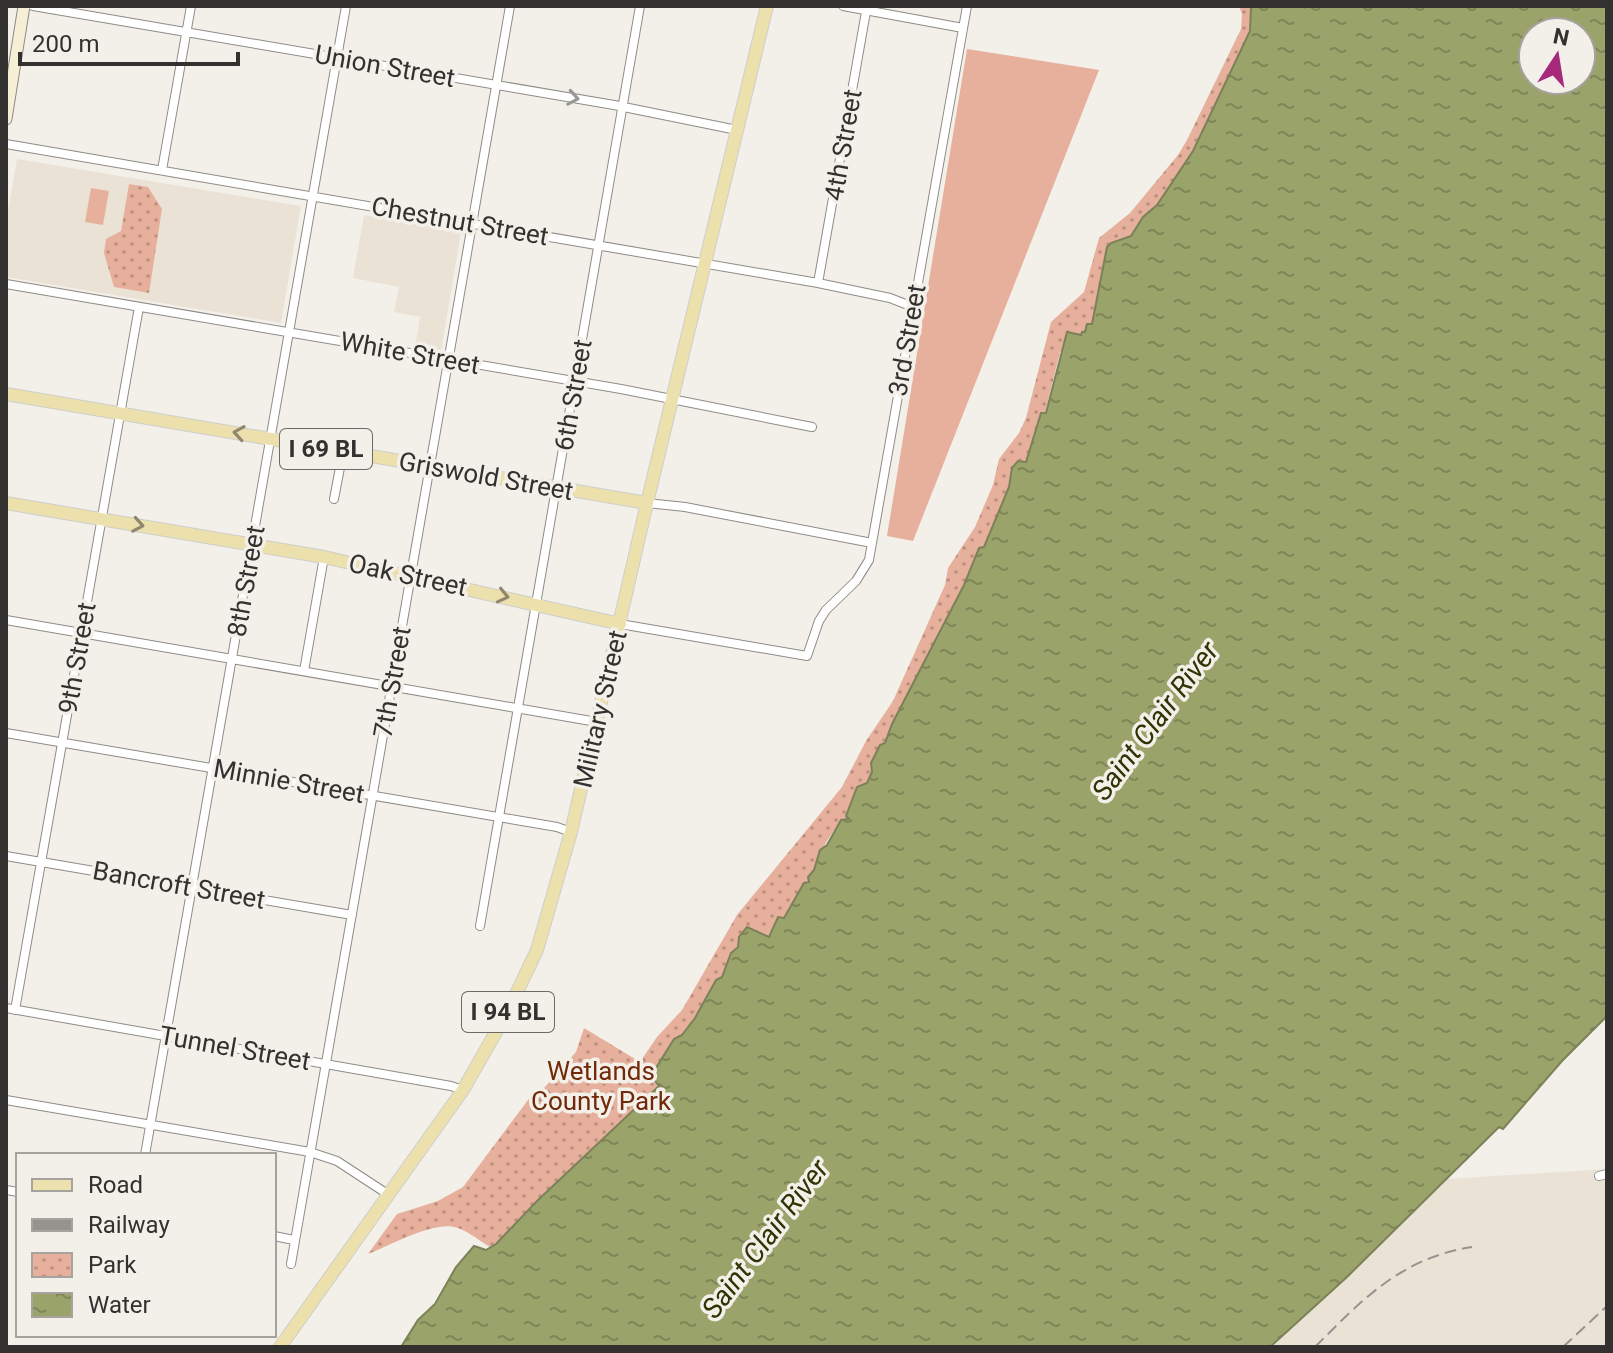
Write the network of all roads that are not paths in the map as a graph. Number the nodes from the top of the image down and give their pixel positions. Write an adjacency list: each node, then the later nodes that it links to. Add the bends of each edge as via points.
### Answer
1 (24, 6): 16 (street)
2 (33, 6): 12 (street, Union Street)
3 (191, 6): 12 (street)
4 (346, 6): 13 (street, 8th Street)
5 (510, 6): 14 (street, 7th Street)
6 (640, 6): 15 (street, 6th Street)
7 (767, 6): 17 (main road, Military Street)
8 (843, 6): 10 (street)
9 (967, 6): 11 (street, 3rd Street)
10 (867, 8): 11 (street); 24 (street, 4th Street)
11 (963, 28): 27 (street, 3rd Street)
12 (187, 32): 13 (street, Union Street); 19 (street)
13 (337, 58): 14 (street, Union Street); 20 (street, 8th Street)
14 (496, 85): 15 (street, Union Street, one-way to 15); 21 (street, 7th Street)
15 (623, 107): 17 (street, Union Street); 22 (street, 6th Street)
16 (6, 119)
17 (737, 130): 23 (main road, Military Street)
18 (6, 144): 19 (street, Chestnut Street)
19 (162, 170): 20 (street, Chestnut Street)
20 (313, 195): 21 (street, Chestnut Street); 28 (street, 8th Street)
21 (472, 223): 22 (street, Chestnut Street); 29 (street, 7th Street)
22 (600, 245): 23 (street, Chestnut Street); 30 (street, 6th Street)
23 (704, 263): 24 (street, Chestnut Street); 32 (main road, Military Street)
24 (818, 283): 27 (street, Chestnut Street)
25 (6, 284): 26 (street, White Street)
26 (139, 307): 28 (street, White Street); 33 (street, 9th Street)
27 (913, 307): 43 (street, 3rd Street)
28 (289, 332): 29 (street, White Street); 35 (street, 8th Street)
29 (448, 360): 30 (street, White Street); 37 (street, 7th Street)
30 (576, 382): 32 (street, White Street); 38 (street, 6th Street)
31 (6, 394): 33 (main road, Griswold Street / I 69 BL)
32 (672, 399): 34 (street, White Street); 41 (main road, Military Street)
33 (121, 414): 35 (main road, Griswold Street / I 69 BL, one-way to 33); 42 (street, 9th Street)
34 (812, 427)
35 (271, 438): 36 (main road, Griswold Street / I 69 BL); 44 (street, 8th Street)
36 (343, 452): 37 (main road, Griswold Street / I 69 BL); 39 (street)
37 (430, 466): 38 (main road, Griswold Street / I 69 BL); 46 (street, 7th Street)
38 (557, 488): 41 (main road, Griswold Street / I 69 BL); 47 (street, 6th Street)
39 (334, 499)
40 (6, 503): 42 (main road, Oak Street)
41 (647, 503): 43 (street, Griswold Street); 49 (main road, Military Street)
42 (101, 519): 44 (main road, Oak Street, one-way to 44); 50 (street, 9th Street)
43 (872, 543): 51 (street, 3rd Street, via 864,570 819,621)
44 (252, 544): 45 (main road, Oak Street); 52 (street, 8th Street)
45 (324, 557): 46 (main road, Oak Street); 53 (street)
46 (410, 575): 47 (main road, Oak Street, one-way to 47); 54 (street, 7th Street)
47 (537, 603): 49 (main road, Oak Street); 55 (street, 6th Street)
48 (6, 620): 50 (street)
49 (620, 624): 51 (street, Oak Street); 56 (main road, Military Street / I 94 BL)
50 (81, 633): 52 (street); 58 (street, 9th Street)
51 (807, 656)
52 (232, 658): 53 (street); 59 (street, 8th Street)
53 (304, 671): 54 (street)
54 (392, 686): 55 (street); 60 (street, 7th Street)
55 (519, 708): 56 (street); 61 (street, 6th Street)
56 (597, 722): 62 (main road, Military Street / I 94 BL)
57 (6, 733): 58 (street, Minnie Street)
58 (62, 742): 59 (street, Minnie Street); 64 (street, 9th Street)
59 (213, 768): 60 (street, Minnie Street); 65 (street, 8th Street)
60 (372, 796): 61 (street, Minnie Street); 66 (street, 7th Street)
61 (499, 817): 62 (street, Minnie Street); 67 (street, 6th Street)
62 (571, 832): 71 (main road, Military Street / I 94 BL, via 537,950)
63 (6, 856): 64 (street, Bancroft Street)
64 (42, 862): 65 (street, Bancroft Street); 68 (street, 9th Street)
65 (192, 887): 66 (street, Bancroft Street); 69 (street, 8th Street)
66 (352, 915): 70 (street, 7th Street)
67 (480, 926)
68 (10, 1009): 69 (street, Tunnel Street)
69 (166, 1037): 70 (street, Tunnel Street); 73 (street, 8th Street)
70 (326, 1064): 71 (street, Tunnel Street); 74 (street, 7th Street)
71 (463, 1090): 76 (main road, Military Street / I 94 BL)
72 (6, 1100): 73 (street)
73 (150, 1123): 74 (street); 75 (street, 8th Street)
74 (310, 1152): 76 (street, via 337,1161); 78 (street, 7th Street)
75 (145, 1153)
76 (389, 1195): 80 (main road, Military Street / I 94 BL)
77 (276, 1236): 78 (street)
78 (294, 1240): 79 (street, 7th Street)
79 (291, 1264)
80 (280, 1347)

